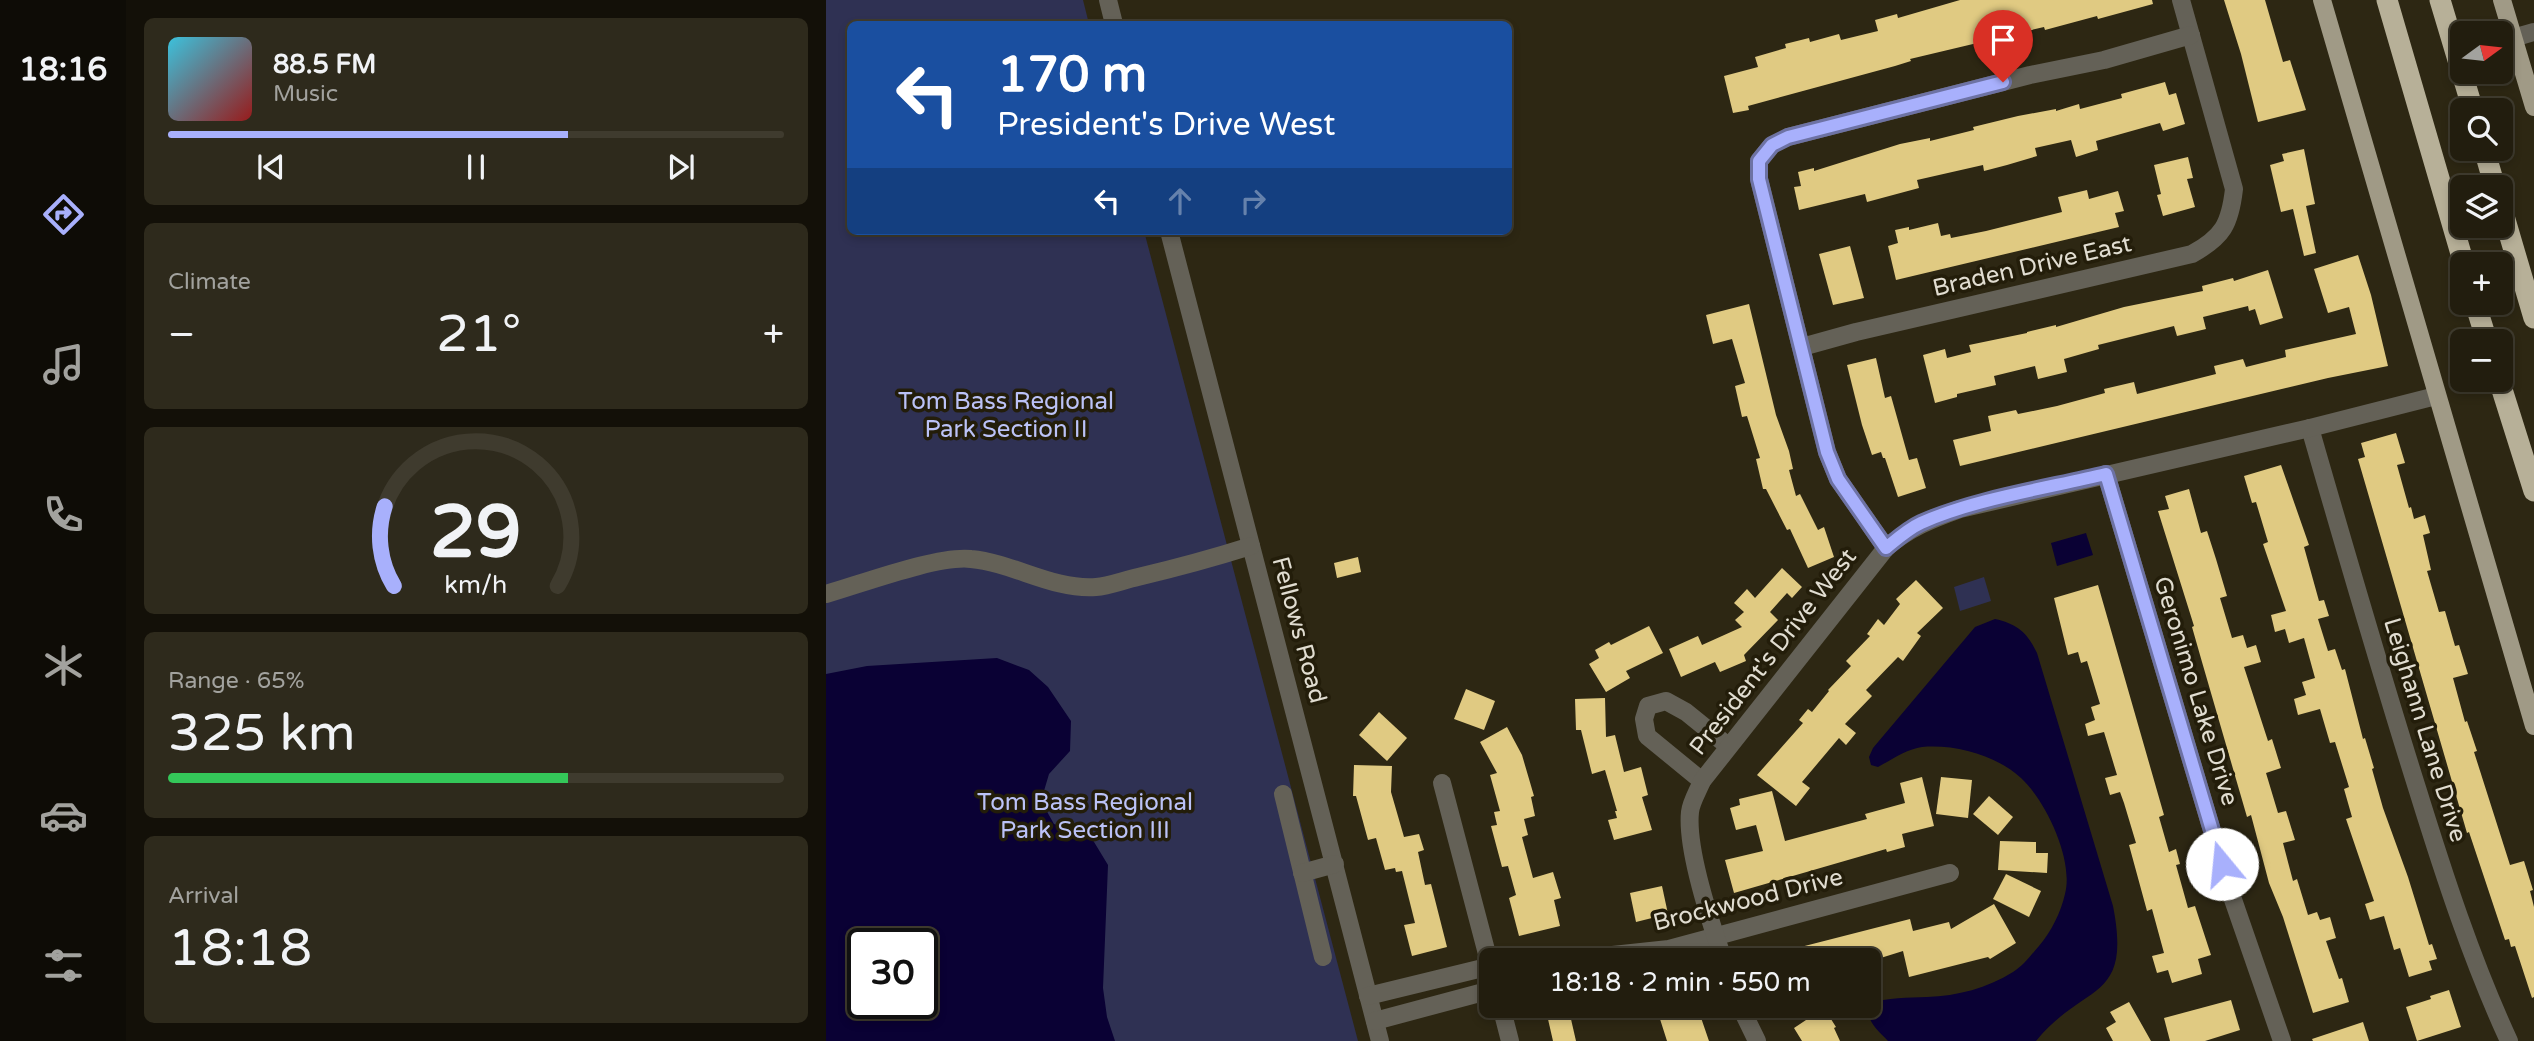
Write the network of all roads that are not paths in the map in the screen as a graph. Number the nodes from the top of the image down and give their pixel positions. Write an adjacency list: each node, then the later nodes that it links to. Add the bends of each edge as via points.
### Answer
1 (1108, 0): 7 (street)
2 (2181, 0): 10 (street)
3 (2322, 0): 20 (main road)
4 (2387, 0): 16 (highway)
5 (2440, 0): 12 (highway)
6 (2502, 0): 8 (main road)
7 (1113, 21)
8 (2508, 21)
9 (2534, 32): 11 (street)
10 (2191, 35): 18 (street, Braden Drive East, via 2234,188 2226,228 2212,243 2192,254); 18 (street, via 1788,137 1772,145 1759,161 1759,179)
11 (2513, 38): 13 (main road)
12 (2469, 98)
13 (2534, 107)
14 (1169, 235): 24 (street, Fellows Road)
15 (2510, 238): 17 (highway)
16 (2460, 252)
17 (2534, 318)
18 (1802, 347): 25 (street, via 1827,452 1838,479)
19 (2503, 392): 23 (highway)
20 (2436, 396): 21 (street, President's Drive West); 27 (main road)
21 (2310, 428): 22 (street, President's Drive West); 50 (street, Leighann Lane Drive, via 2436,848)
22 (2106, 474): 25 (street, President's Drive West, via 1960,509 1921,523); 49 (street, Geronimo Lake Drive, via 2229,888)
23 (2534, 491)
24 (1251, 546): 26 (street, via 1096,587 1063,584 968,558); 32 (street, Fellows Road)
25 (1886, 548): 28 (street, President's Drive West)
26 (826, 594)
27 (2534, 726)
28 (1728, 746): 29 (street, President's Drive West); 29 (street, via 1666,701 1648,706 1644,719 1647,736)
29 (1702, 781): 35 (street, President's Drive West, via 1690,810 1691,838)
30 (1442, 783): 36 (street)
31 (1283, 794): 33 (street)
32 (1335, 864): 33 (street); 42 (street, Fellows Road)
33 (1302, 873): 39 (street)
34 (1950, 873): 35 (street, Brockwood Drive)
35 (1715, 936): 37 (street, Brockwood Drive); 38 (street, President's Drive West)
36 (1486, 948)
37 (1673, 948)
38 (1719, 948)
39 (1323, 957)
40 (1479, 970): 42 (street)
41 (1479, 993): 45 (street)
42 (1368, 996): 45 (street, Fellows Road)
43 (1504, 1018): 47 (street)
44 (1746, 1018): 48 (street)
45 (1375, 1021): 46 (street, Fellows Road)
46 (1380, 1041)
47 (1510, 1041)
48 (1757, 1041)
49 (2282, 1041)
50 (2510, 1041)

